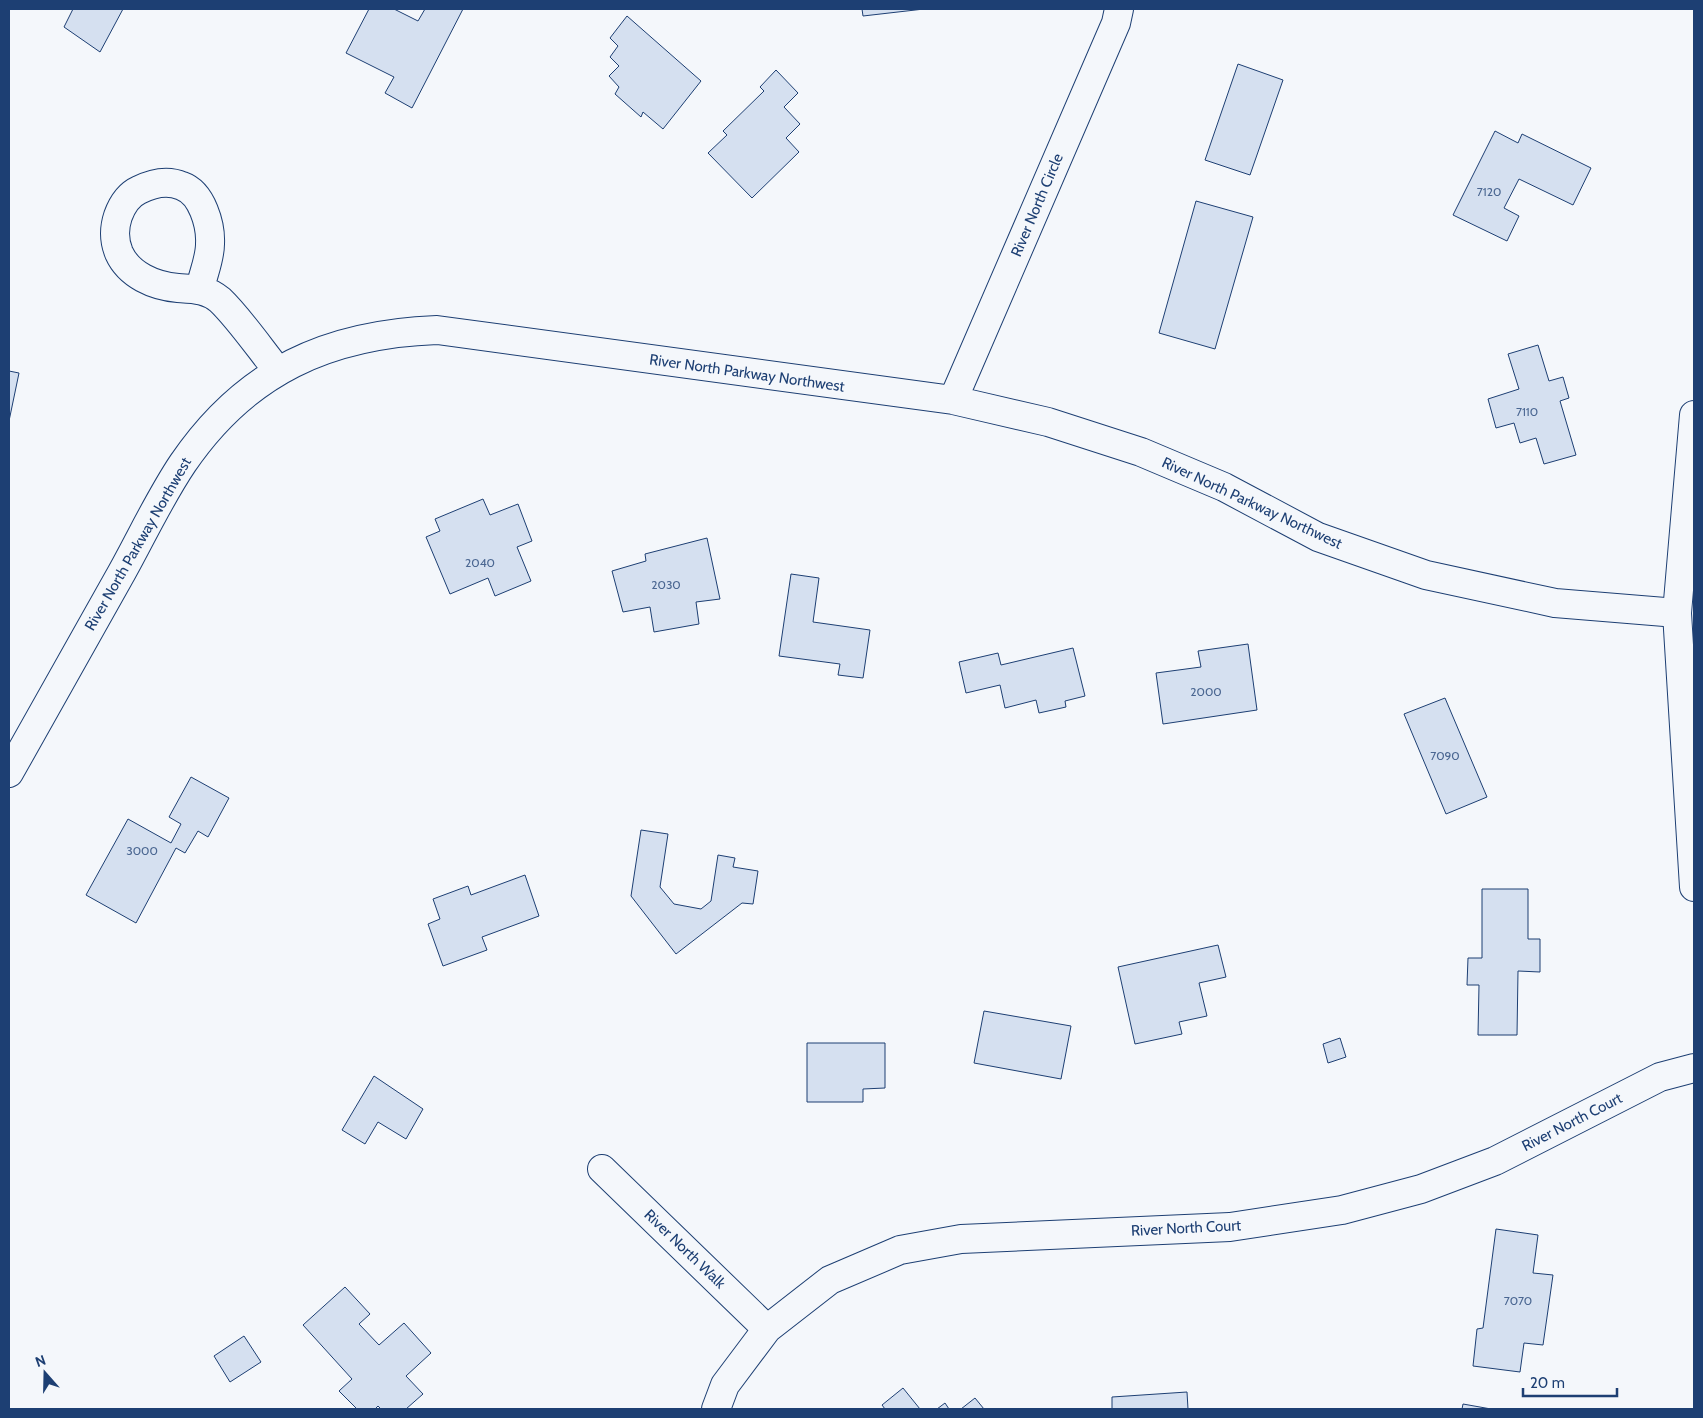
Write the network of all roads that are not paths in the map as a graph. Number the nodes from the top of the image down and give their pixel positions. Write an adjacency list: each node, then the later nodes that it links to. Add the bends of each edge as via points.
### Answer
1 (1119, 9): 4 (street, River North Circle, via 1116,23)
2 (200, 289): 3 (street, via 220,300)
3 (278, 371): 4 (street, River North Parkway Northwest, via 315,352 353,340 397,332 437,330); 7 (street, River North Parkway Northwest, via 224,412 183,463)
4 (953, 400): 6 (street, River North Parkway Northwest, via 1048,422 1141,452 1224,487 1318,536 1426,575 1555,603)
5 (1694, 415): 6 (street)
6 (1677, 613): 8 (street)
7 (9, 774)
8 (1694, 886)
9 (1694, 1068): 11 (street, River North Court, via 1660,1077 1496,1161 1421,1189 1342,1210 1230,1227 961,1239 900,1250 830,1280)
10 (602, 1168): 11 (street, River North Walk)
11 (767, 1329): 12 (street, River North Court, via 726,1385)
12 (716, 1409)

